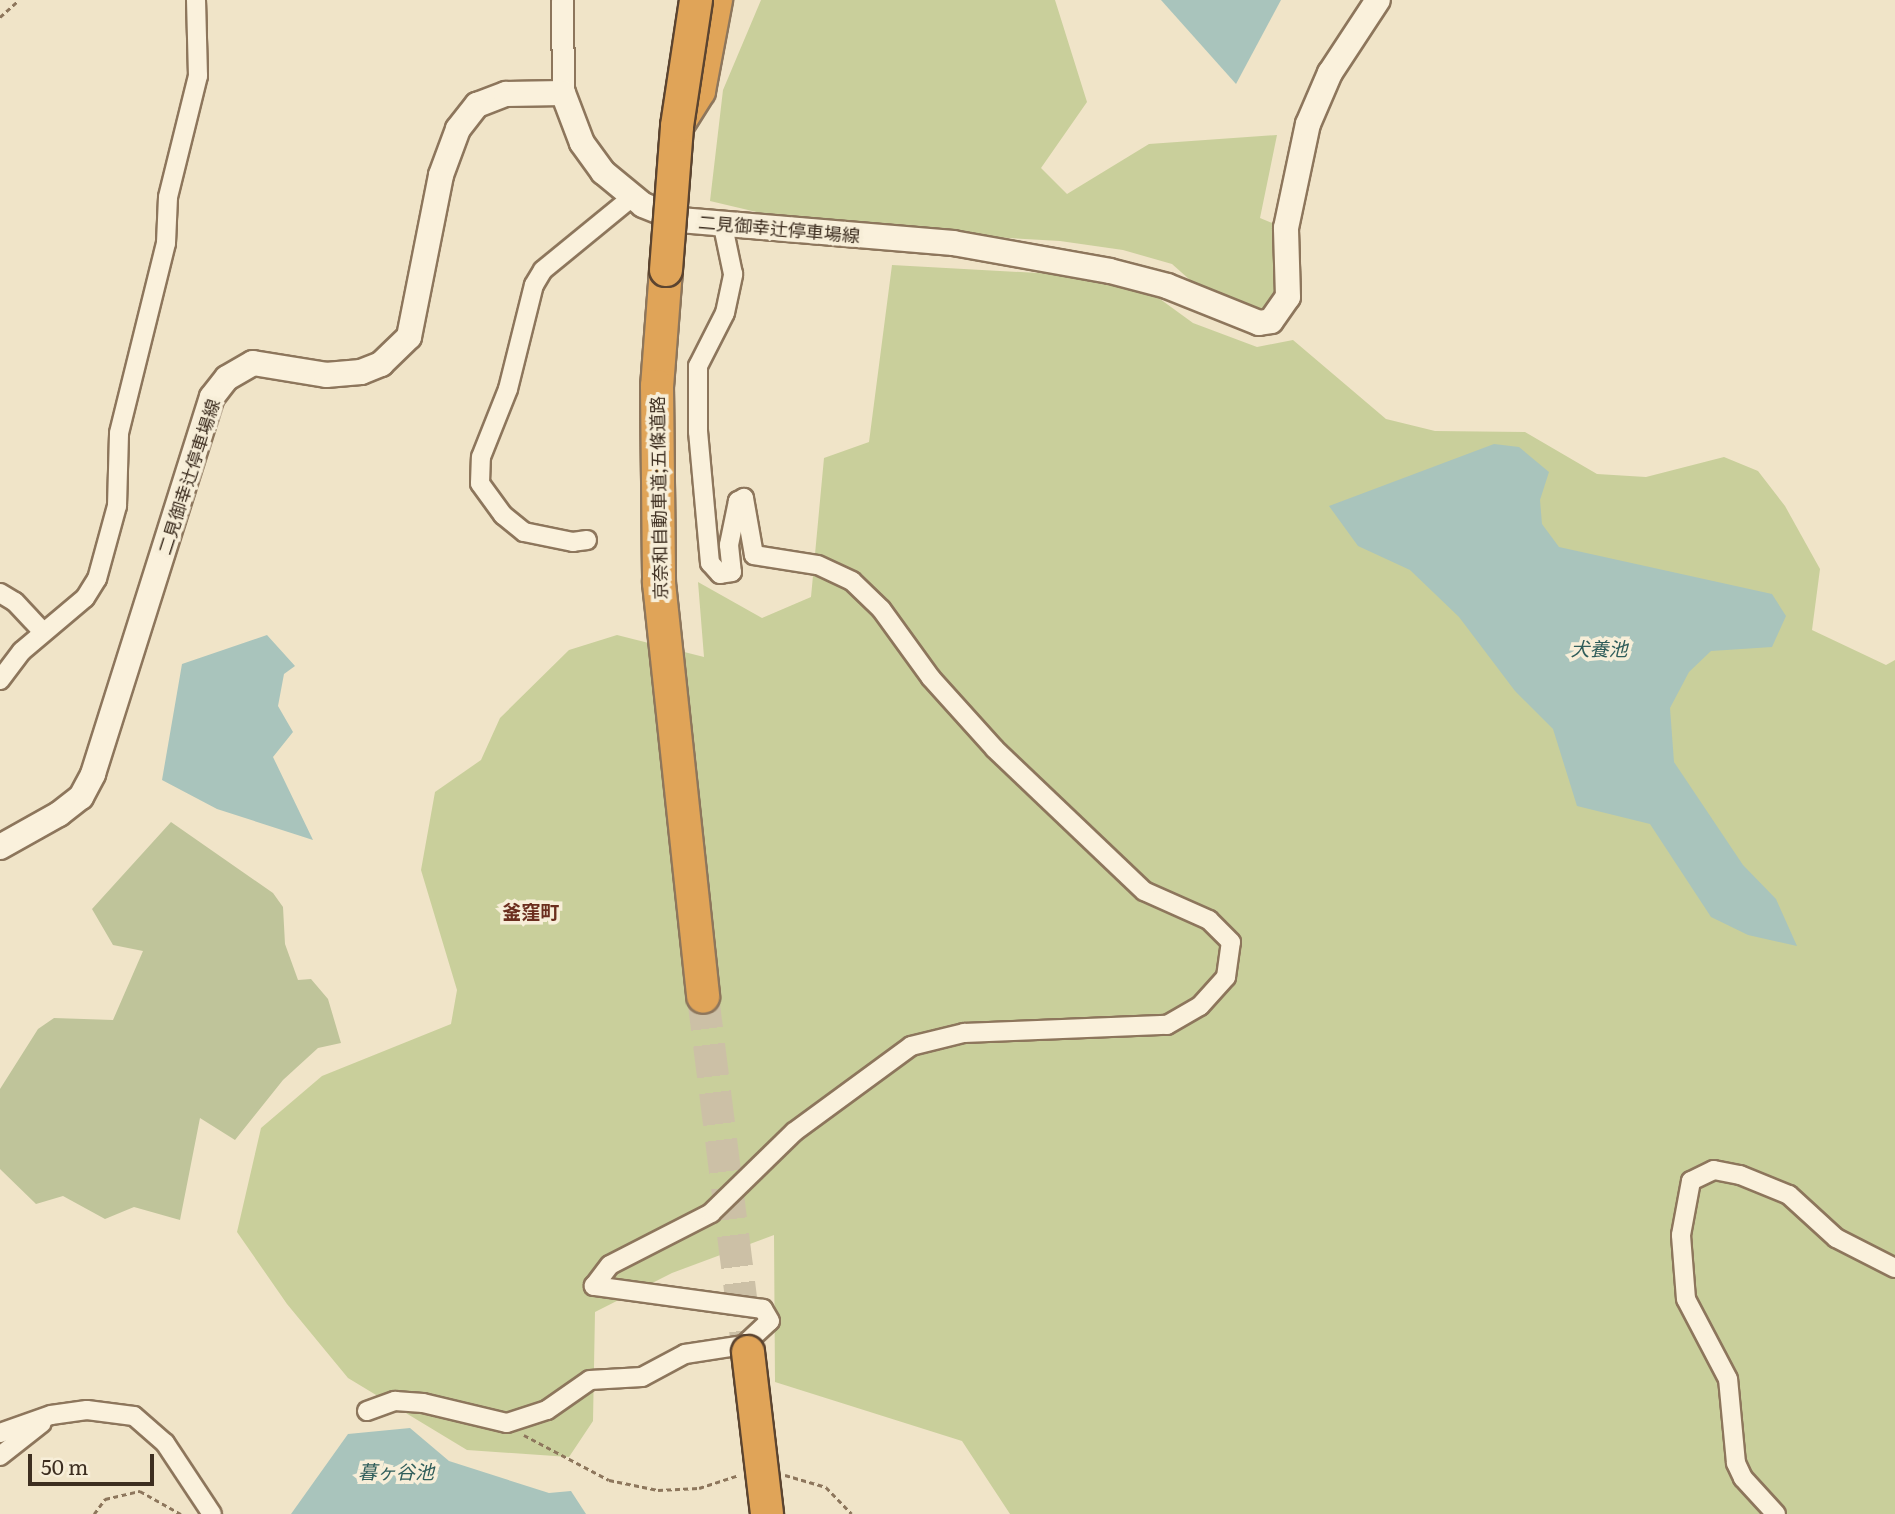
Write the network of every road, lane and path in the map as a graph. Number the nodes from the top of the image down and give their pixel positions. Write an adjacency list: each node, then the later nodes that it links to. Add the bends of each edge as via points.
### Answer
1 (19, 0): 8 (path)
2 (196, 0): 16 (street, via 198,76 168,197 166,243 119,433 117,506 97,579 85,598)
3 (562, 0): 9 (street)
4 (676, 0): 13 (highway, bridge, via 662,190)
5 (696, 0): 10 (highway, 京奈和自動車道;五條道路, bridge)
6 (716, 0): 10 (highway, via 699,91)
7 (1378, 0): 12 (main road, 二見御幸辻停車場線, via 1330,73 1308,124 1286,228 1288,297 1271,321 1240,318 1167,286 1111,271 953,243)
8 (0, 17)
9 (564, 93): 11 (main road, 二見御幸辻停車場線, via 572,122 593,160); 18 (main road, 二見御幸辻停車場線, via 506,94 477,105 467,115 432,209 415,321 397,352 381,364 343,375 253,363 239,368 212,397 93,774 81,797)
10 (677, 126): 13 (highway, 京奈和自動車道;五條道路, bridge)
11 (632, 198): 12 (main road, 二見御幸辻停車場線, via 680,220); 14 (street, via 542,270 534,285 508,389 481,457 480,483 503,515 524,532 573,542)
12 (723, 226): 24 (street, via 733,274 725,313 698,366 698,432 710,563 720,574 732,572 729,545 738,501 744,498 754,555 817,565 852,581 881,609 931,678 995,750 1144,891 1209,920 1231,942 1226,977 1200,1006 1167,1025 964,1032 911,1046 794,1132 711,1213 610,1265 594,1286 763,1309 770,1321 744,1345 685,1354 642,1377 590,1380 547,1410)
13 (667, 255): 19 (highway, 京奈和自動車道;五條道路, via 657,386 659,583)
14 (587, 540)
15 (0, 593): 16 (street)
16 (43, 632): 17 (street)
17 (0, 680)
18 (0, 847)
19 (703, 997)
20 (1895, 1268): 34 (street, via 1836,1238 1788,1195 1740,1175 1714,1170 1691,1181 1681,1235 1686,1299 1728,1379 1736,1463 1743,1478)
21 (748, 1352): 32 (highway, bridge)
22 (367, 1411): 24 (street, via 395,1401 423,1403)
23 (54, 1415): 25 (street); 26 (street); 31 (street, via 87,1410 134,1416 165,1443)
24 (507, 1423): 27 (path, via 540,1446 609,1480 658,1490 699,1488)
25 (0, 1433)
26 (0, 1456)
27 (748, 1472)
28 (782, 1475): 33 (path, via 826,1487)
29 (94, 1514): 30 (path, via 105,1499 140,1491)
30 (181, 1514)
31 (212, 1514)
32 (766, 1514)
33 (852, 1514)
34 (1776, 1514)

